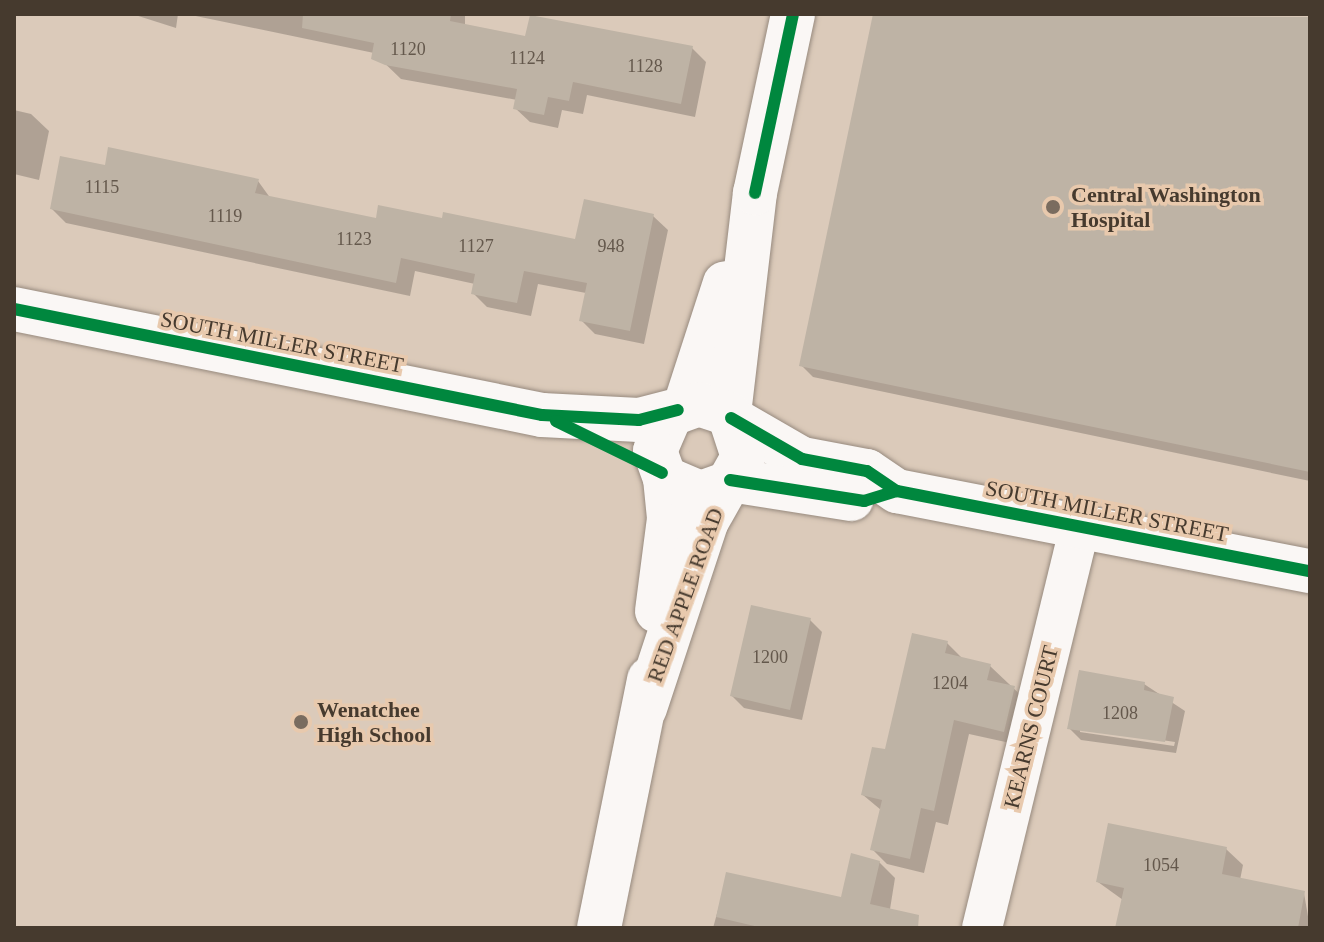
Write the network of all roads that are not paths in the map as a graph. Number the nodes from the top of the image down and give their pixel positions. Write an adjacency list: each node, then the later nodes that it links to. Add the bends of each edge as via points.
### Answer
1 (793, 14): 2 (street)
2 (755, 193): 4 (street); 6 (street)
3 (14, 309): 5 (street, SOUTH MILLER STREET)
4 (681, 408): 5 (street, SOUTH MILLER STREET, via 639,420); 6 (street); 7 (street, via 656,437)
5 (542, 415): 7 (street, SOUTH MILLER STREET)
6 (730, 416): 8 (street, via 743,457); 9 (street, SOUTH MILLER STREET, via 802,459 867,471)
7 (664, 475): 8 (street, via 701,493); 12 (street, RED APPLE ROAD, via 669,518)
8 (729, 482): 9 (street, SOUTH MILLER STREET, via 864,501); 12 (street, RED APPLE ROAD, via 707,521)
9 (897, 491): 10 (street, SOUTH MILLER STREET)
10 (1080, 525): 11 (street, SOUTH MILLER STREET); 14 (street, KEARNS COURT)
11 (1310, 571)
12 (645, 708): 13 (street, RED APPLE ROAD)
13 (599, 928)
14 (982, 928)

